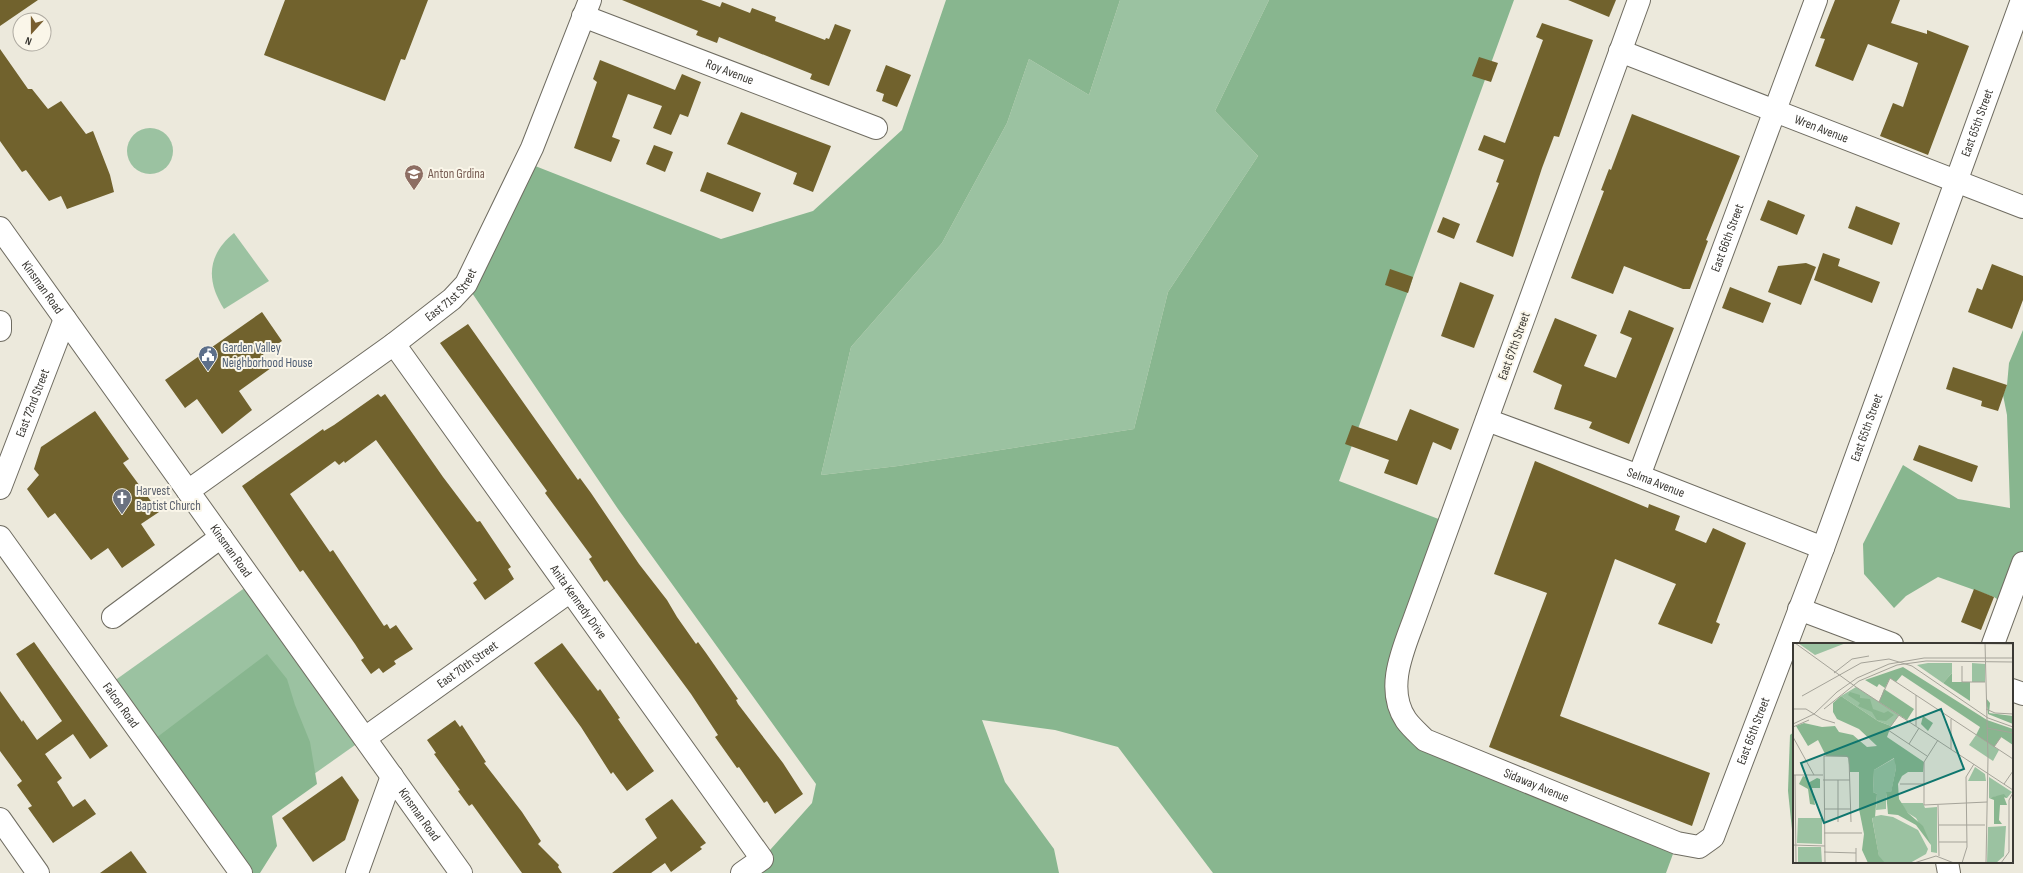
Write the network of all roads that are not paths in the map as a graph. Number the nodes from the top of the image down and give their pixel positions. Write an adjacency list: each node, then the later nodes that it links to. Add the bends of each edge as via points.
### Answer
1 (1639, 0): 5 (street, East 67th Street)
2 (1816, 0): 6 (street, East 66th Street)
3 (2022, 0): 8 (street, East 65th Street)
4 (586, 8): 7 (street, Roy Avenue); 14 (street, East 71st Street, via 532,148 466,284 452,299)
5 (1620, 51): 6 (street, Wren Avenue); 15 (street, East 67th Street)
6 (1774, 110): 8 (street, Wren Avenue); 16 (street, East 66th Street)
7 (876, 128)
8 (1957, 182): 9 (street, Wren Avenue); 21 (street, East 65th Street)
9 (2023, 207)
10 (0, 228): 11 (street, Kinsman Road)
11 (65, 319): 17 (street, East 72nd Street); 18 (street, Kinsman Road)
12 (0, 322): 13 (street)
13 (0, 330)
14 (394, 344): 18 (street, East 71st Street); 23 (street, Anita Kennedy Drive)
15 (1487, 420): 16 (street, Selma Avenue); 29 (street, East 67th Street, via 1399,663)
16 (1639, 476): 21 (street, Selma Avenue)
17 (0, 488)
18 (188, 491): 20 (street, Kinsman Road)
19 (0, 537): 37 (street, Falcon Road)
20 (221, 538): 25 (street); 31 (street, Kinsman Road)
21 (1823, 548): 24 (street, East 65th Street)
22 (2023, 563): 27 (street)
23 (569, 592): 31 (street, East 70th Street); 40 (street, Anita Kennedy Drive, via 762,859)
24 (1799, 609): 26 (street); 34 (street, East 65th Street, via 1713,837)
25 (113, 617)
26 (1889, 643)
27 (1993, 643)
28 (2013, 690): 30 (street)
29 (1396, 694): 34 (street, Sidaway Avenue, via 1406,720 1425,740 1677,843)
30 (2023, 694)
31 (365, 738): 32 (street, Kinsman Road)
32 (392, 776): 38 (street); 39 (street, Kinsman Road)
33 (0, 819): 36 (street)
34 (1699, 847)
35 (1947, 863): 41 (street)
36 (38, 873)
37 (241, 873)
38 (357, 873)
39 (461, 873)
40 (742, 873)
41 (1948, 873)

